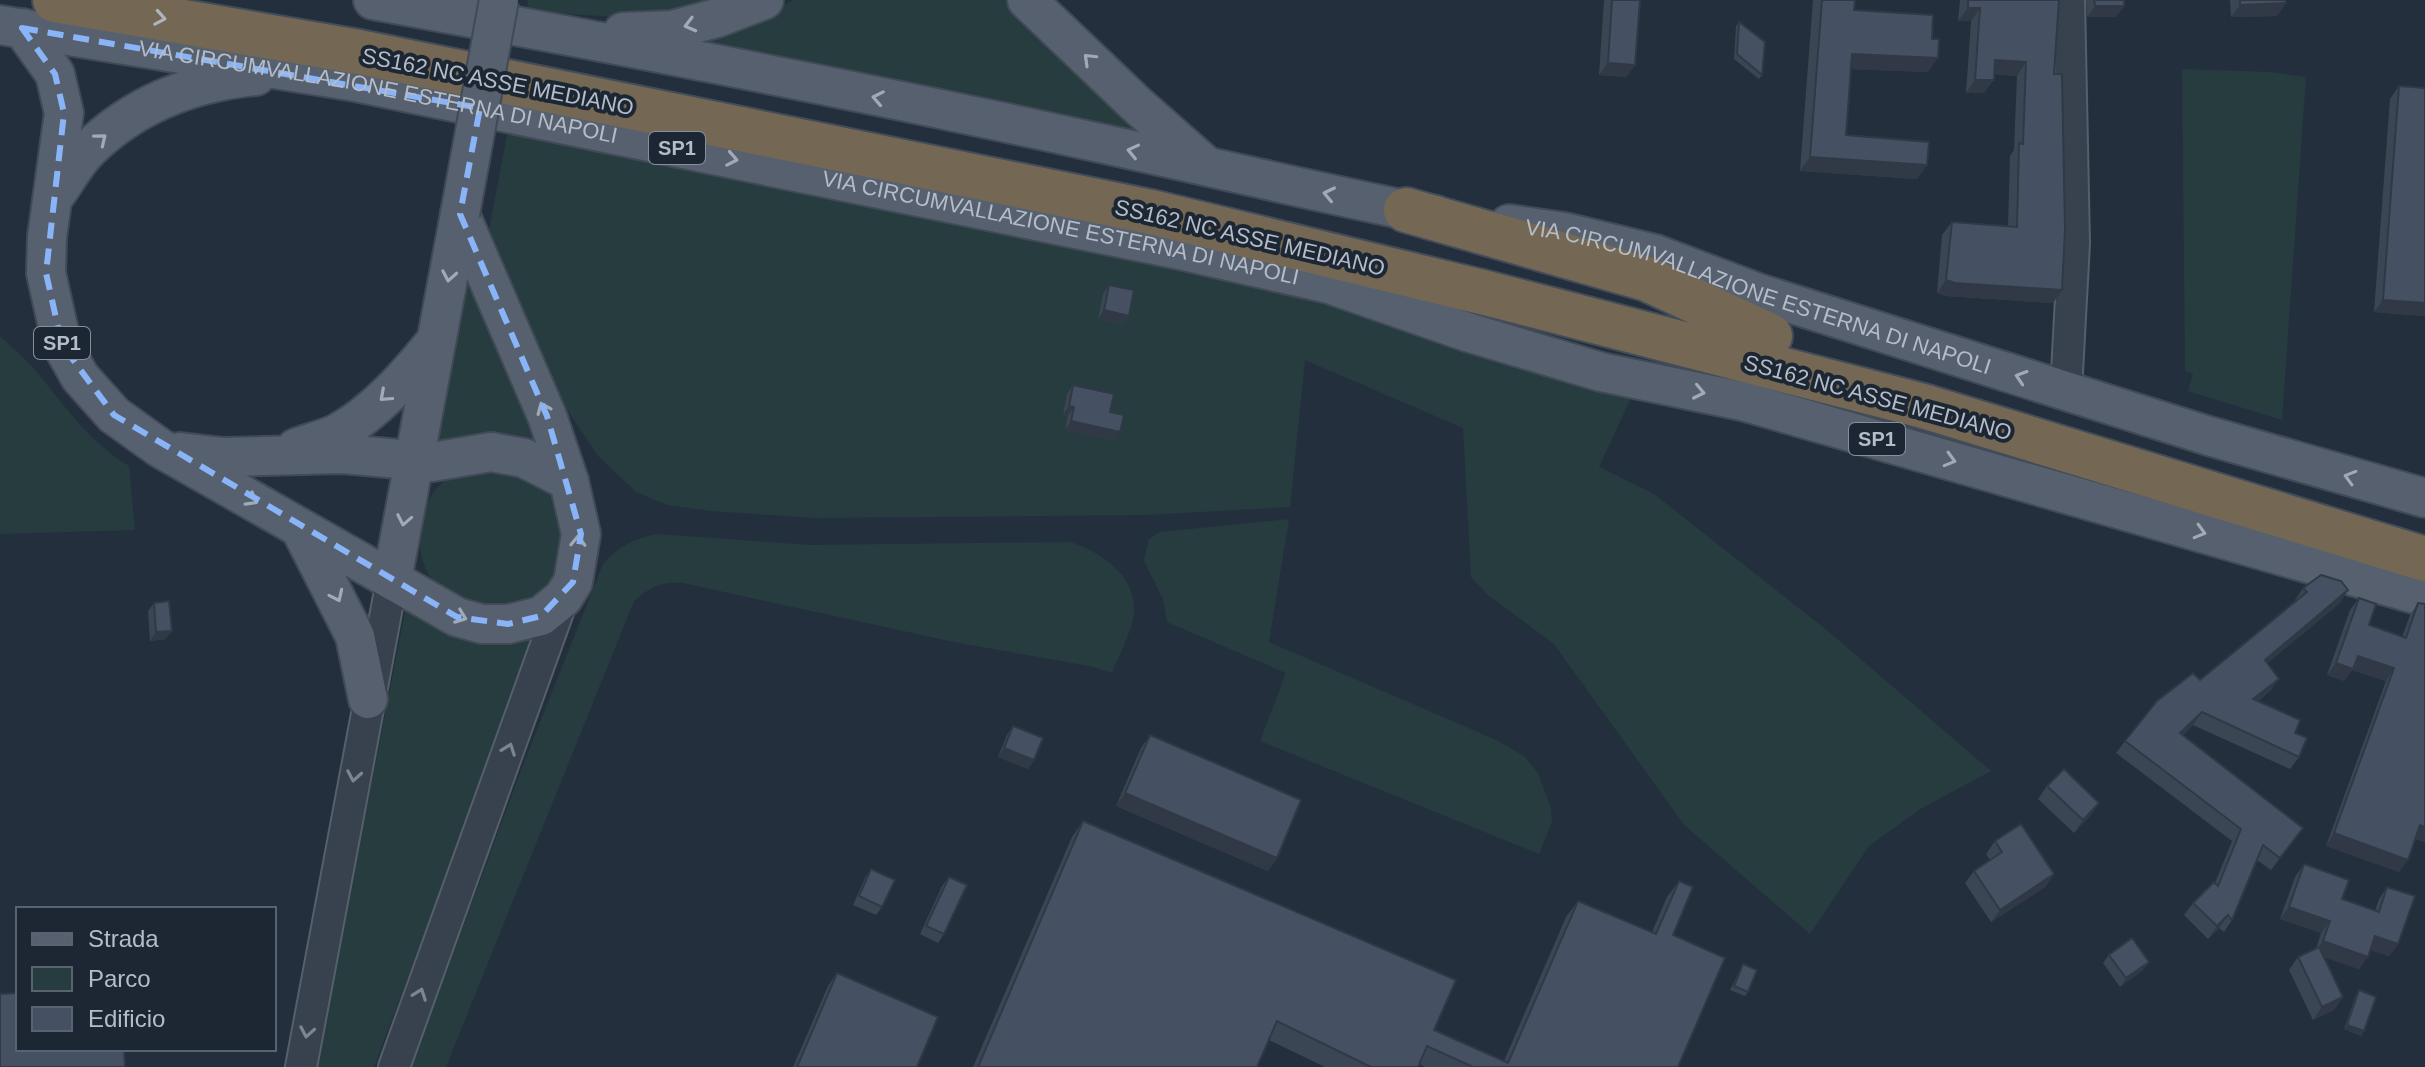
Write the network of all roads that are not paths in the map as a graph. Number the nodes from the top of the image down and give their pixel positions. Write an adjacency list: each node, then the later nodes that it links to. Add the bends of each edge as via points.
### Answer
1 (55, 0): 19 (highway, SS162 NC ASSE MEDIANO, one-way to 19, via 359,52 1151,212)
2 (218, 0): 16 (highway, SS162 NC ASSE MEDIANO, via 1147,184)
3 (373, 0): 9 (main road, VIA CIRCUMVALLAZIONE ESTERNA DI NAPOLI)
4 (499, 0): 14 (main road, bridge)
5 (764, 0): 9 (main road, one-way to 9, via 672,30)
6 (1027, 0): 11 (main road, one-way to 6)
7 (2069, 0): 18 (street, via 2074,243)
8 (11, 26): 10 (main road, VIA CIRCUMVALLAZIONE ESTERNA DI NAPOLI / SP1); 12 (main road, SP1, via 55,74 64,113)
9 (566, 35): 11 (main road, VIA CIRCUMVALLAZIONE ESTERNA DI NAPOLI, one-way to 9)
10 (293, 72): 12 (main road, one-way to 10, via 88,150 125,119 165,96 221,79); 15 (main road, VIA CIRCUMVALLAZIONE ESTERNA DI NAPOLI / SP1, one-way to 15)
11 (1209, 168): 13 (main road, VIA CIRCUMVALLAZIONE ESTERNA DI NAPOLI, one-way to 11)
12 (52, 200): 20 (main road, SP1, via 46,273 62,345 80,377 114,415)
13 (1406, 210): 16 (highway, via 1647,279); 18 (main road, VIA CIRCUMVALLAZIONE ESTERNA DI NAPOLI, one-way to 13, via 1758,293 1655,254 1564,232)
14 (460, 214): 17 (main road, one-way to 17); 23 (main road, one-way to 14, via 547,416)
15 (1329, 284): 19 (highway, via 1553,340); 29 (main road, VIA CIRCUMVALLAZIONE ESTERNA DI NAPOLI / SP1, one-way to 29, via 1601,372 1746,402)
16 (1770, 336): 26 (highway, SS162 NC ASSE MEDIANO)
17 (437, 338): 21 (main road, one-way to 21, via 383,399 338,432); 22 (main road)
18 (2066, 391): 24 (main road, VIA CIRCUMVALLAZIONE ESTERNA DI NAPOLI, one-way to 18)
19 (1923, 406): 27 (highway, SS162 NC ASSE MEDIANO)
20 (160, 448): 21 (main road, via 223,457); 25 (main road, one-way to 25)
21 (275, 456): 22 (main road)
22 (415, 459): 23 (main road, via 444,462 491,452 508,454); 28 (main road, one-way to 28)
23 (569, 481): 30 (main road, one-way to 23, via 573,582 581,534)
24 (2425, 498)
25 (300, 528): 28 (main road); 31 (main road, one-way to 31, via 355,636)
26 (2425, 531)
27 (2425, 559)
28 (392, 580): 30 (main road, one-way to 30, via 457,617 482,624 541,616); 31 (street)
29 (2425, 597)
30 (563, 598): 33 (street, one-way to 30)
31 (368, 699): 32 (street, one-way to 32)
32 (301, 1067)
33 (394, 1067)

